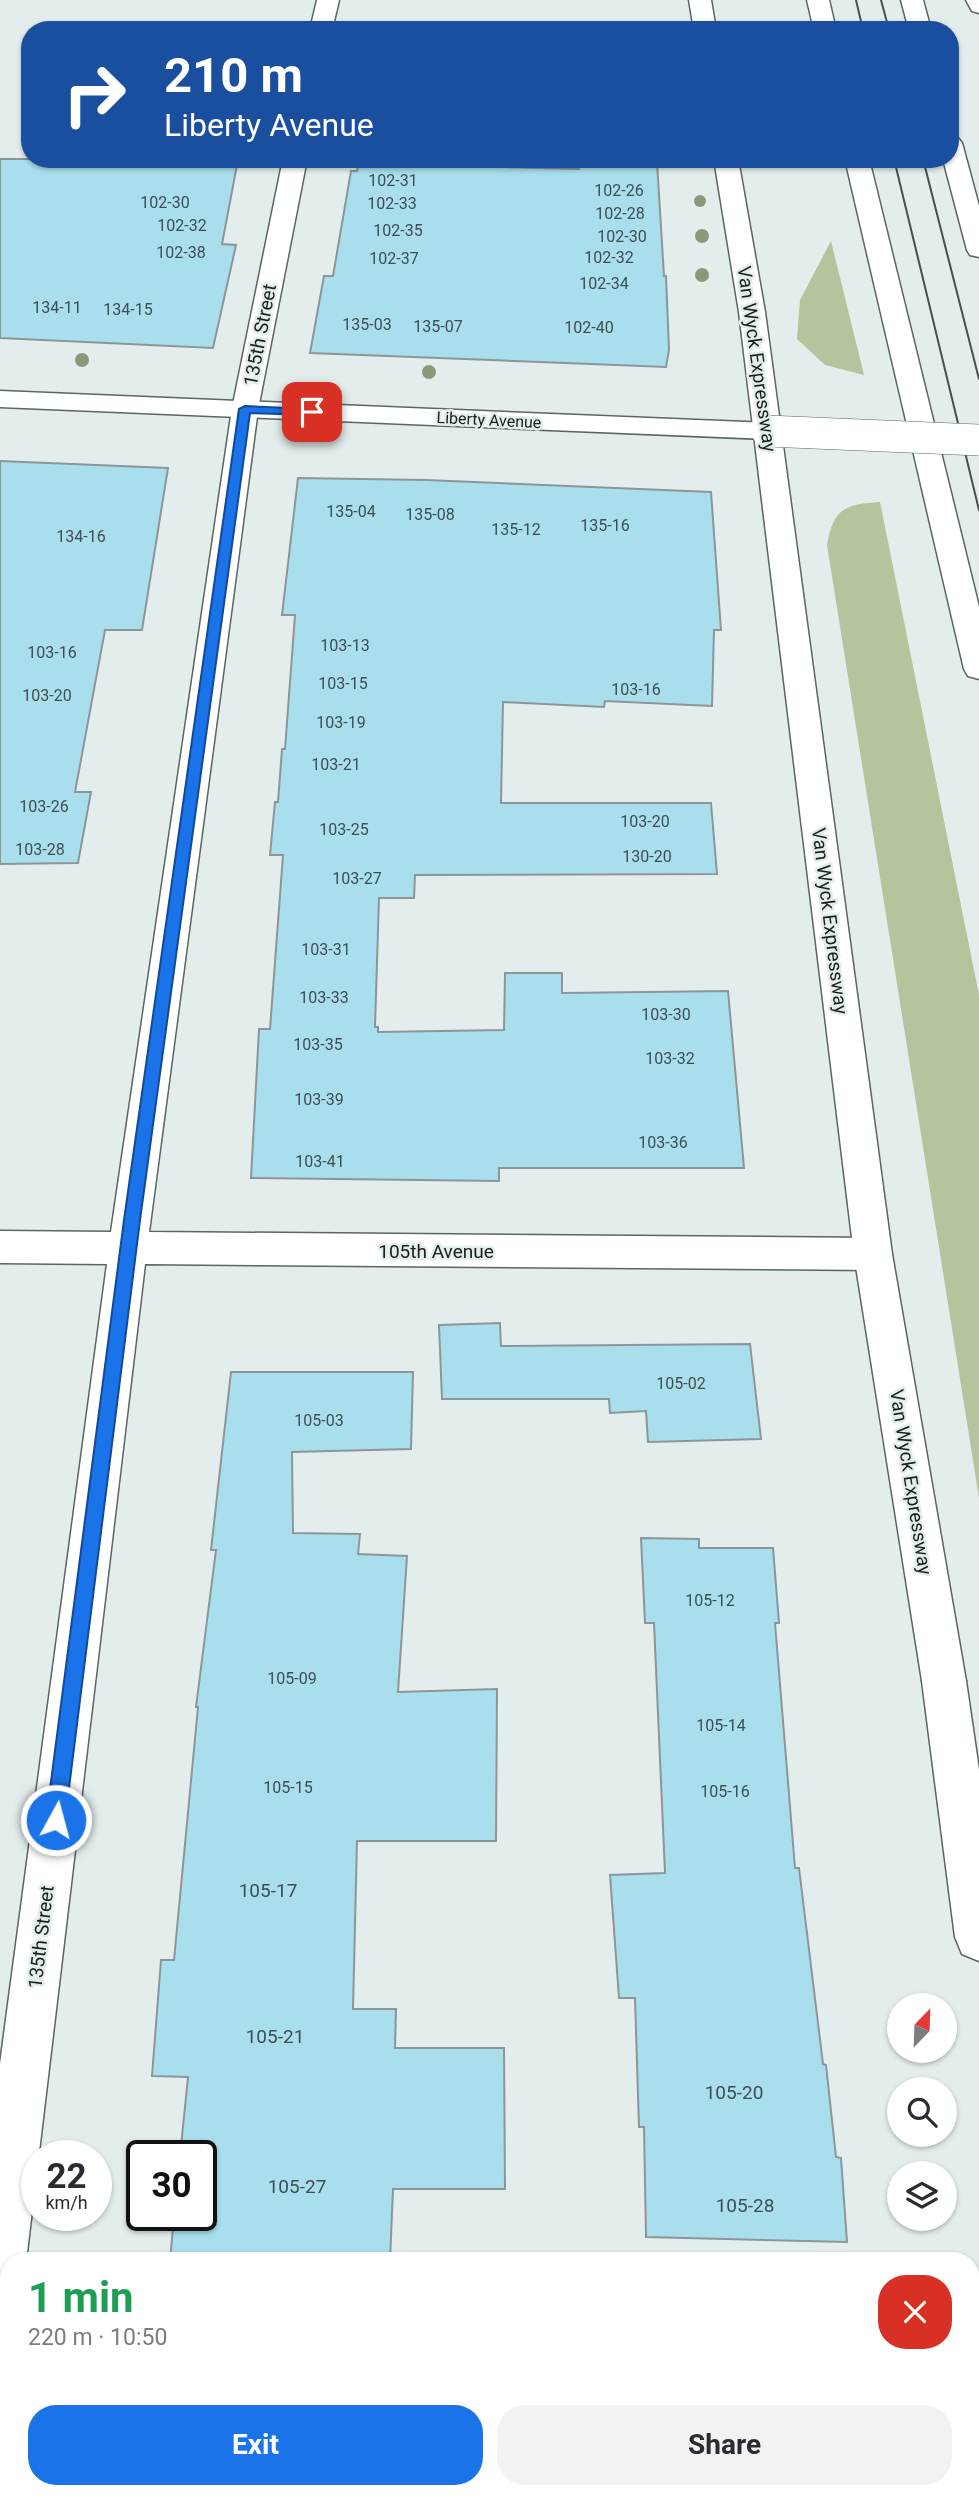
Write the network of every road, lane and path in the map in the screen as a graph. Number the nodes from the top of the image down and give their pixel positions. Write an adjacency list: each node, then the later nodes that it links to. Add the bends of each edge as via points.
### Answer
1 (327, 0): 7 (main road)
2 (700, 0): 8 (main road)
3 (818, 0): 9 (main road)
4 (912, 0): 10 (main road)
5 (977, 0): 6 (main road)
6 (979, 7)
7 (323, 21)
8 (704, 21)
9 (823, 21)
10 (918, 21)
11 (293, 168): 17 (main road, 135th Street)
12 (728, 168): 18 (main road, Van Wyck Expressway)
13 (859, 168): 20 (main road)
14 (957, 168): 15 (main road)
15 (979, 250)
16 (0, 399): 17 (main road, Liberty Avenue)
17 (245, 409): 18 (main road, Liberty Avenue); 22 (main road, 135th Street)
18 (767, 431): 19 (main road, Liberty Avenue, bridge); 23 (main road, Van Wyck Expressway)
19 (979, 440)
20 (979, 669)
21 (0, 1247): 22 (main road, 105th Avenue)
22 (128, 1248): 23 (main road, 105th Avenue); 25 (main road, 135th Street)
23 (873, 1254): 24 (main road, Van Wyck Expressway, via 943,1681)
24 (979, 1937)
25 (1, 2252)

